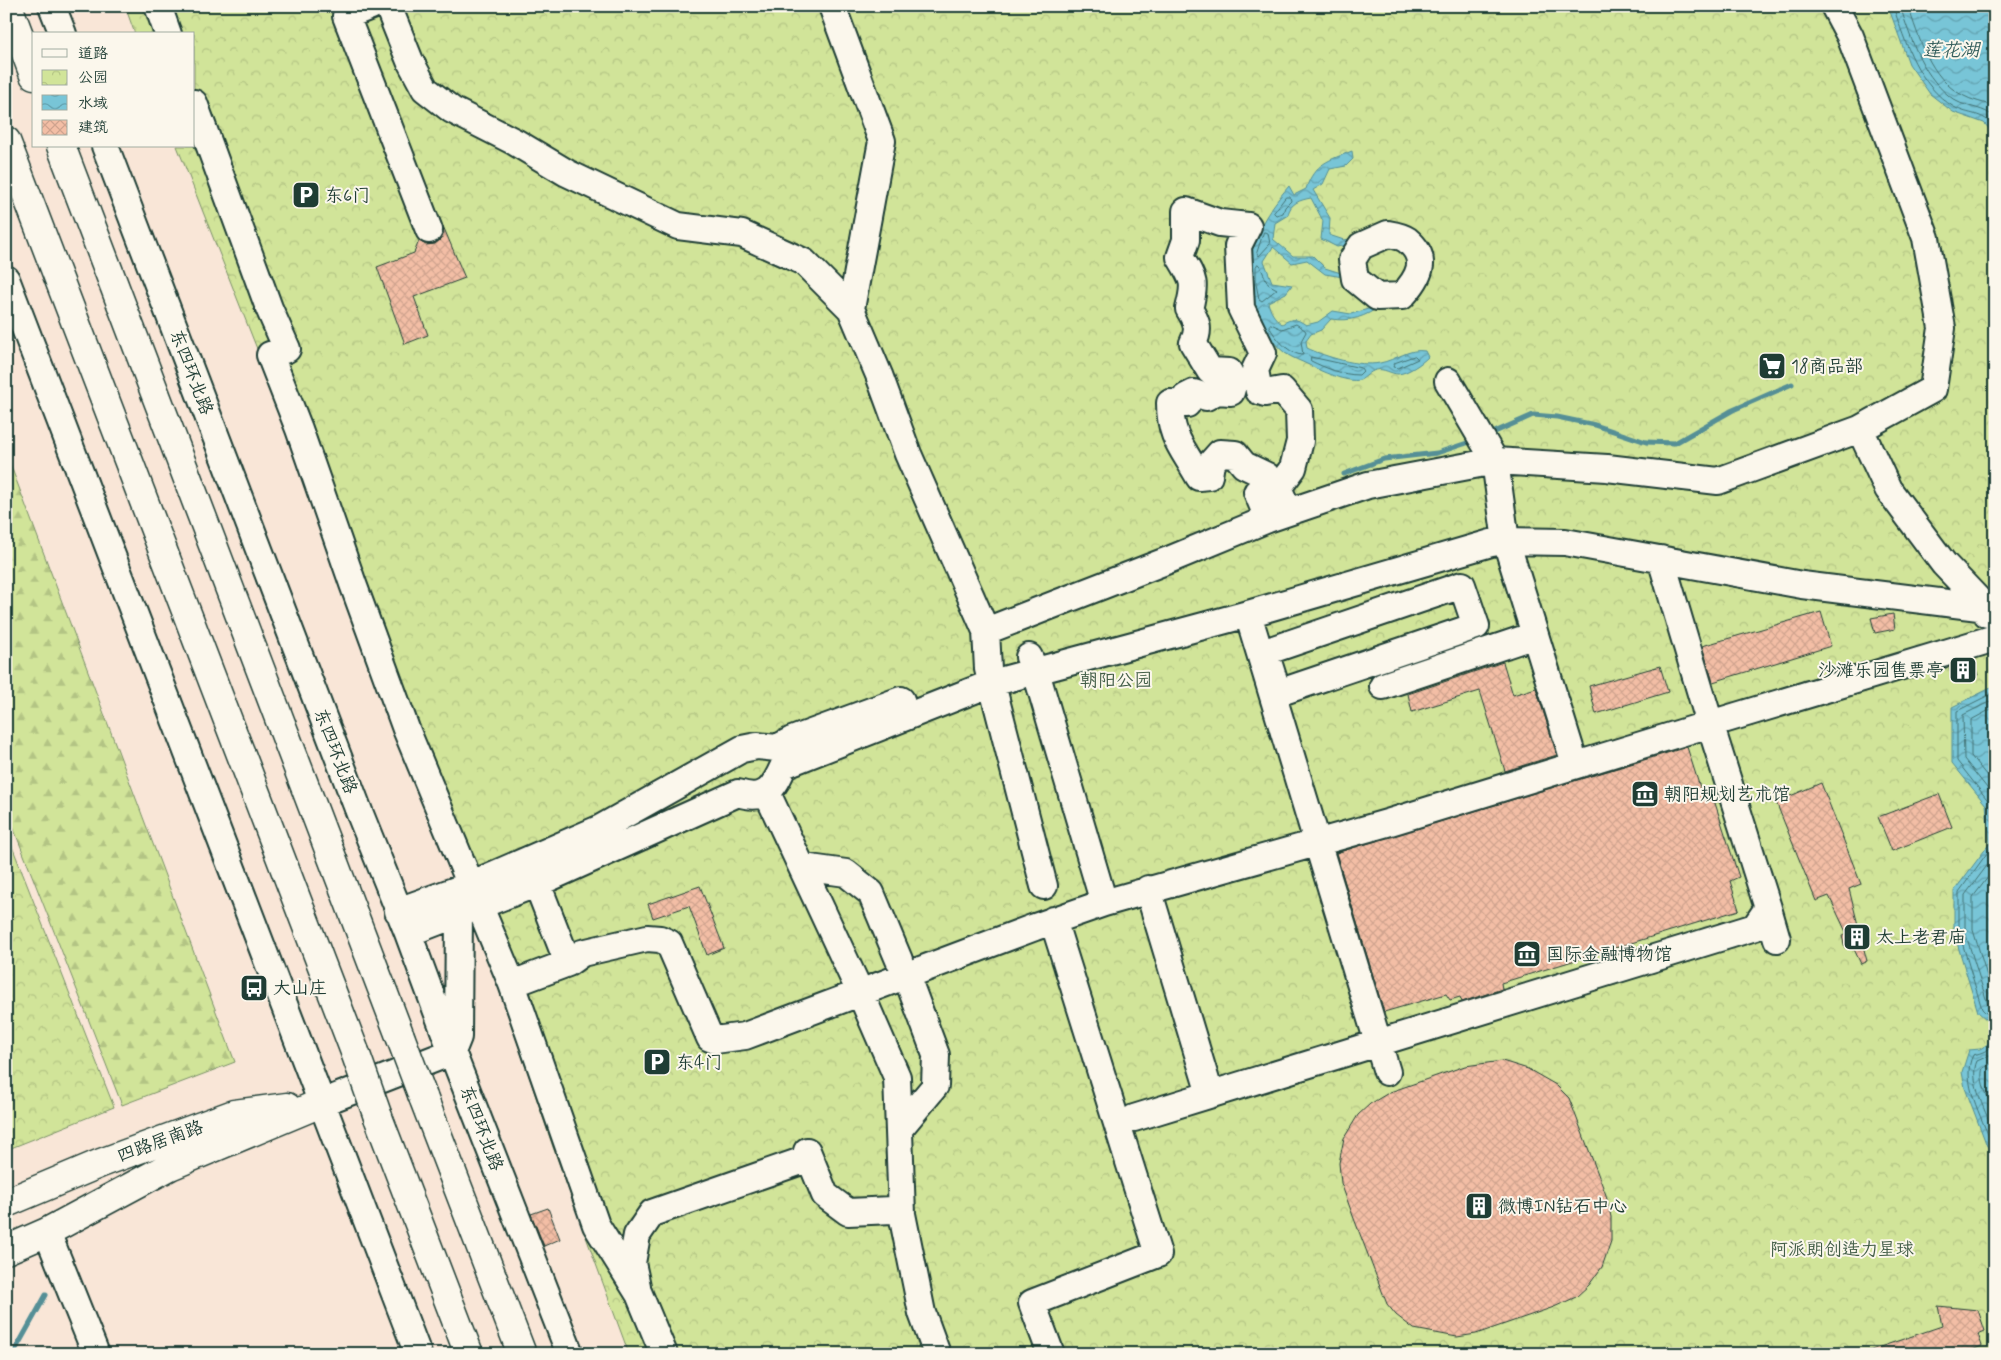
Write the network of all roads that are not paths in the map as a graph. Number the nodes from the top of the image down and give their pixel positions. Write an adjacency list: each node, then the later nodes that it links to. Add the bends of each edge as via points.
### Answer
1 (52, 6): 8 (street)
2 (158, 6): 9 (street)
3 (371, 6): 16 (street, via 346,16)
4 (388, 6): 19 (street, via 425,89 452,110 567,173 678,226 742,234 804,262)
5 (832, 6): 19 (street, via 882,141)
6 (1834, 6): 22 (street, via 1850,36 1926,238 1942,328 1933,389)
7 (10, 11): 10 (main road)
8 (62, 32)
9 (167, 32)
10 (32, 70)
11 (195, 106): 46 (street, via 287,349 270,355)
12 (6, 141): 17 (main road)
13 (62, 148): 72 (main road, bridge)
14 (107, 148): 50 (street, 东四环北路)
15 (6, 187): 17 (main road)
16 (429, 230)
17 (41, 232): 71 (main road, bridge)
18 (6, 279): 61 (street)
19 (851, 309): 29 (street, via 908,454)
20 (1448, 381): 23 (street)
21 (1231, 392): 21 (street, via 1234,382 1230,372 1210,370 1193,344 1198,334 1197,321 1189,309 1195,288 1180,257 1186,240 1186,211 1220,223 1248,226 1238,246 1242,308 1263,353 1255,370 1258,391 1282,390 1299,410 1300,441 1293,468 1278,488 1285,503 1265,511 1258,492 1266,486 1267,476 1244,465 1235,454 1220,453 1211,463 1209,476 1200,477 1179,446 1170,422 1170,402 1187,404 1186,397 1194,393 1206,397 1217,391)
22 (1860, 429): 23 (street, via 1718,481 1608,468); 26 (street, via 1888,489 1944,564)
23 (1495, 461): 24 (street); 29 (street, via 1368,485 1268,519)
24 (1506, 541): 25 (street, via 1565,542); 27 (street); 30 (street)
25 (1661, 559): 26 (street, via 1802,585); 35 (street)
26 (1990, 609): 31 (street)
27 (1248, 614): 32 (street); 41 (street)
28 (1476, 626): 28 (street, via 1278,693 1265,652 1462,585)
29 (986, 631): 33 (street)
30 (1535, 635): 34 (street); 38 (street)
31 (1994, 639): 35 (street)
32 (1036, 672): 33 (street); 47 (street)
33 (990, 676): 37 (street); 44 (street)
34 (1383, 686)
35 (1710, 724): 38 (street); 48 (street)
36 (730, 755): 37 (street, via 757,746); 39 (street, via 725,772 729,785); 42 (street)
37 (780, 757): 40 (street, via 776,782)
38 (1575, 764): 41 (street)
39 (738, 793): 40 (street, via 750,797); 42 (street)
40 (767, 793): 43 (street)
41 (1318, 843): 45 (street, via 1267,846); 57 (street)
42 (531, 865): 46 (street); 53 (street)
43 (803, 867): 52 (street, via 846,873 871,894); 56 (street)
44 (1044, 886)
45 (1148, 890): 47 (street); 60 (street)
46 (465, 899): 50 (street); 54 (street); 58 (street, via 458,1037)
47 (1104, 903): 49 (street)
48 (1768, 908): 51 (street); 57 (street, via 1755,927)
49 (1053, 920): 56 (street); 76 (street, via 1158,1254 1032,1304)
50 (403, 922): 58 (street, 东四环北路)
51 (1777, 939)
52 (899, 960)
53 (568, 963): 54 (street); 56 (street, via 582,953 647,938 669,943 710,1038 715,1040 764,1030)
54 (512, 984): 68 (street, via 596,1225)
55 (911, 988): 63 (street, via 936,1055 935,1086)
56 (860, 992): 63 (street, via 897,1077)
57 (1378, 1042): 59 (street); 60 (street)
58 (452, 1052): 61 (street); 73 (street, 东四环北路)
59 (1387, 1072)
60 (1210, 1094): 62 (street)
61 (321, 1103): 64 (main road, 四路居南路, via 234,1114 101,1163); 66 (main road, via 170,1166); 70 (street)
62 (1134, 1118)
63 (900, 1128): 65 (street)
64 (6, 1203)
65 (902, 1214): 68 (street, via 893,1210 848,1212 825,1195 809,1155 652,1213 637,1235 632,1263); 75 (street, via 921,1310)
66 (47, 1232): 67 (main road); 69 (street)
67 (6, 1250)
68 (639, 1294): 74 (street)
69 (96, 1354)
70 (418, 1354)
71 (469, 1354)
72 (522, 1354)
73 (570, 1354)
74 (664, 1354)
75 (937, 1354)
76 (1051, 1354)

